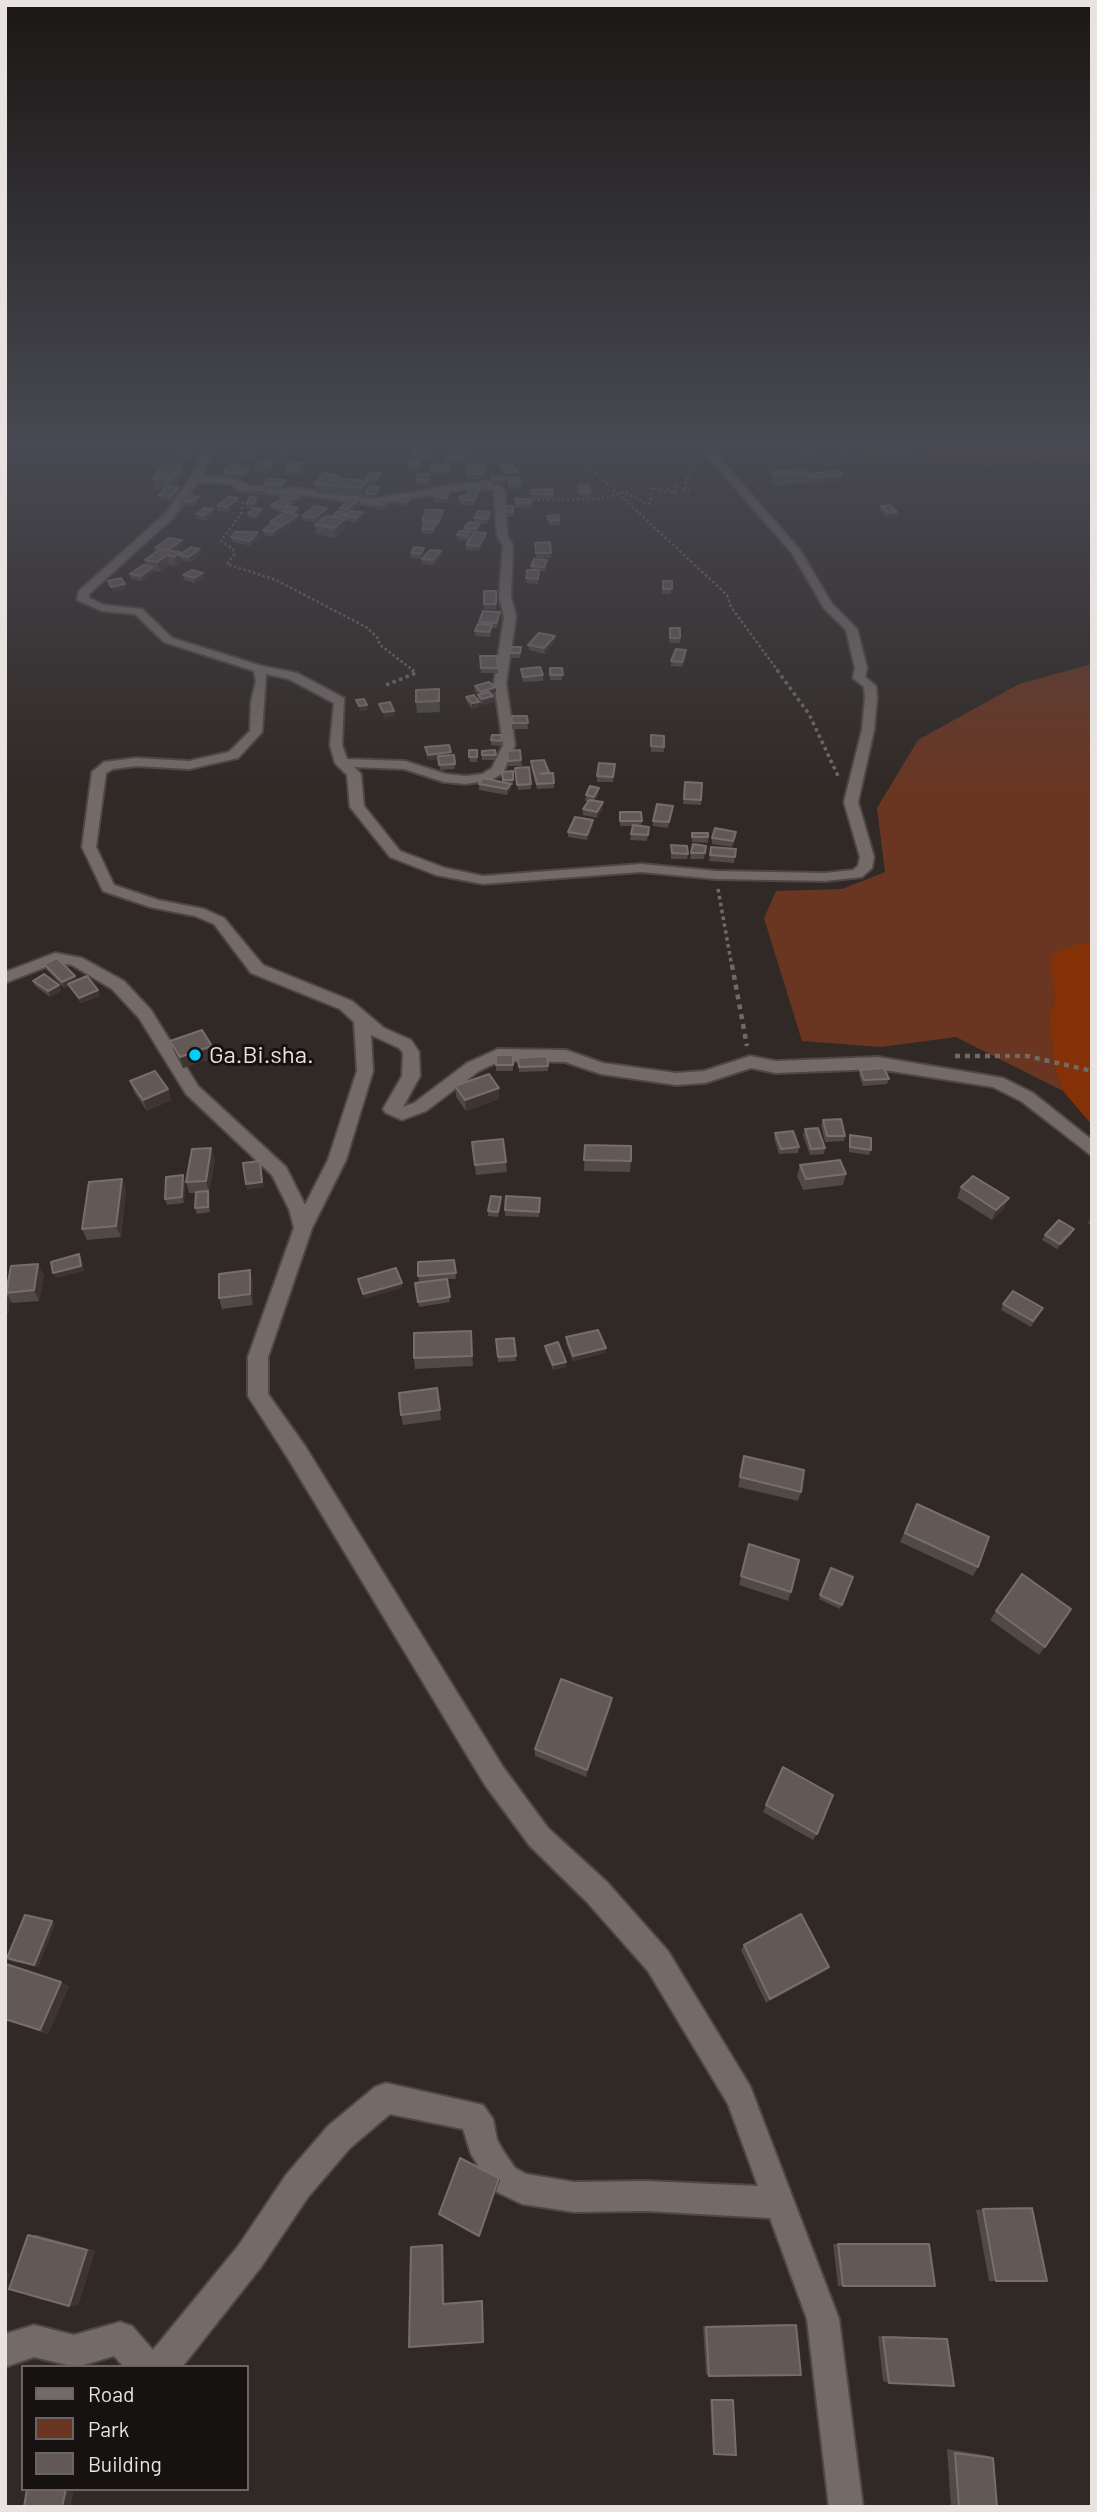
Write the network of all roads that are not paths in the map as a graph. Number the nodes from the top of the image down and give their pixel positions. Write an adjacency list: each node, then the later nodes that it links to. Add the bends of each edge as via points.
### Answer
1 (117, 562): 4 (street, via 83,593 83,600 102,608 138,611 168,640)
2 (507, 562): 5 (street, via 505,596 510,617 500,683 509,745 498,770 466,780 405,765)
3 (802, 562): 5 (street, via 828,606 851,629 861,667 859,678 870,686 868,730 851,802 867,857 865,868 857,874 716,875 641,868 483,880 441,872 395,854 357,807 354,774)
4 (260, 669): 5 (street, via 293,676 340,701 336,745); 7 (street, via 256,732 233,755 189,765 109,765 99,772 89,847 108,888 219,920 257,969 346,1005)
5 (342, 763)
6 (5, 978): 9 (street, via 55,958 76,961 118,985 145,1014 192,1090 280,1172)
7 (362, 1021): 8 (street, via 405,1044 411,1052 411,1076 391,1109 402,1114 498,1055 566,1056 601,1068 676,1079 705,1077 750,1062 776,1067 878,1063 997,1082 1027,1097); 9 (street, via 365,1071 337,1160)
8 (1092, 1150)
9 (303, 1228): 10 (street, via 258,1357 258,1396 494,1776 539,1837 597,1892 658,1961 740,2096)
10 (782, 2203): 13 (street, via 574,2197 522,2189 505,2179 493,2163 472,2116 386,2098 339,2137 297,2186 250,2256); 14 (street, via 823,2319)
11 (5, 2351): 12 (street, via 34,2341 74,2351 121,2338)
12 (144, 2365)
13 (160, 2365)
14 (846, 2507)

